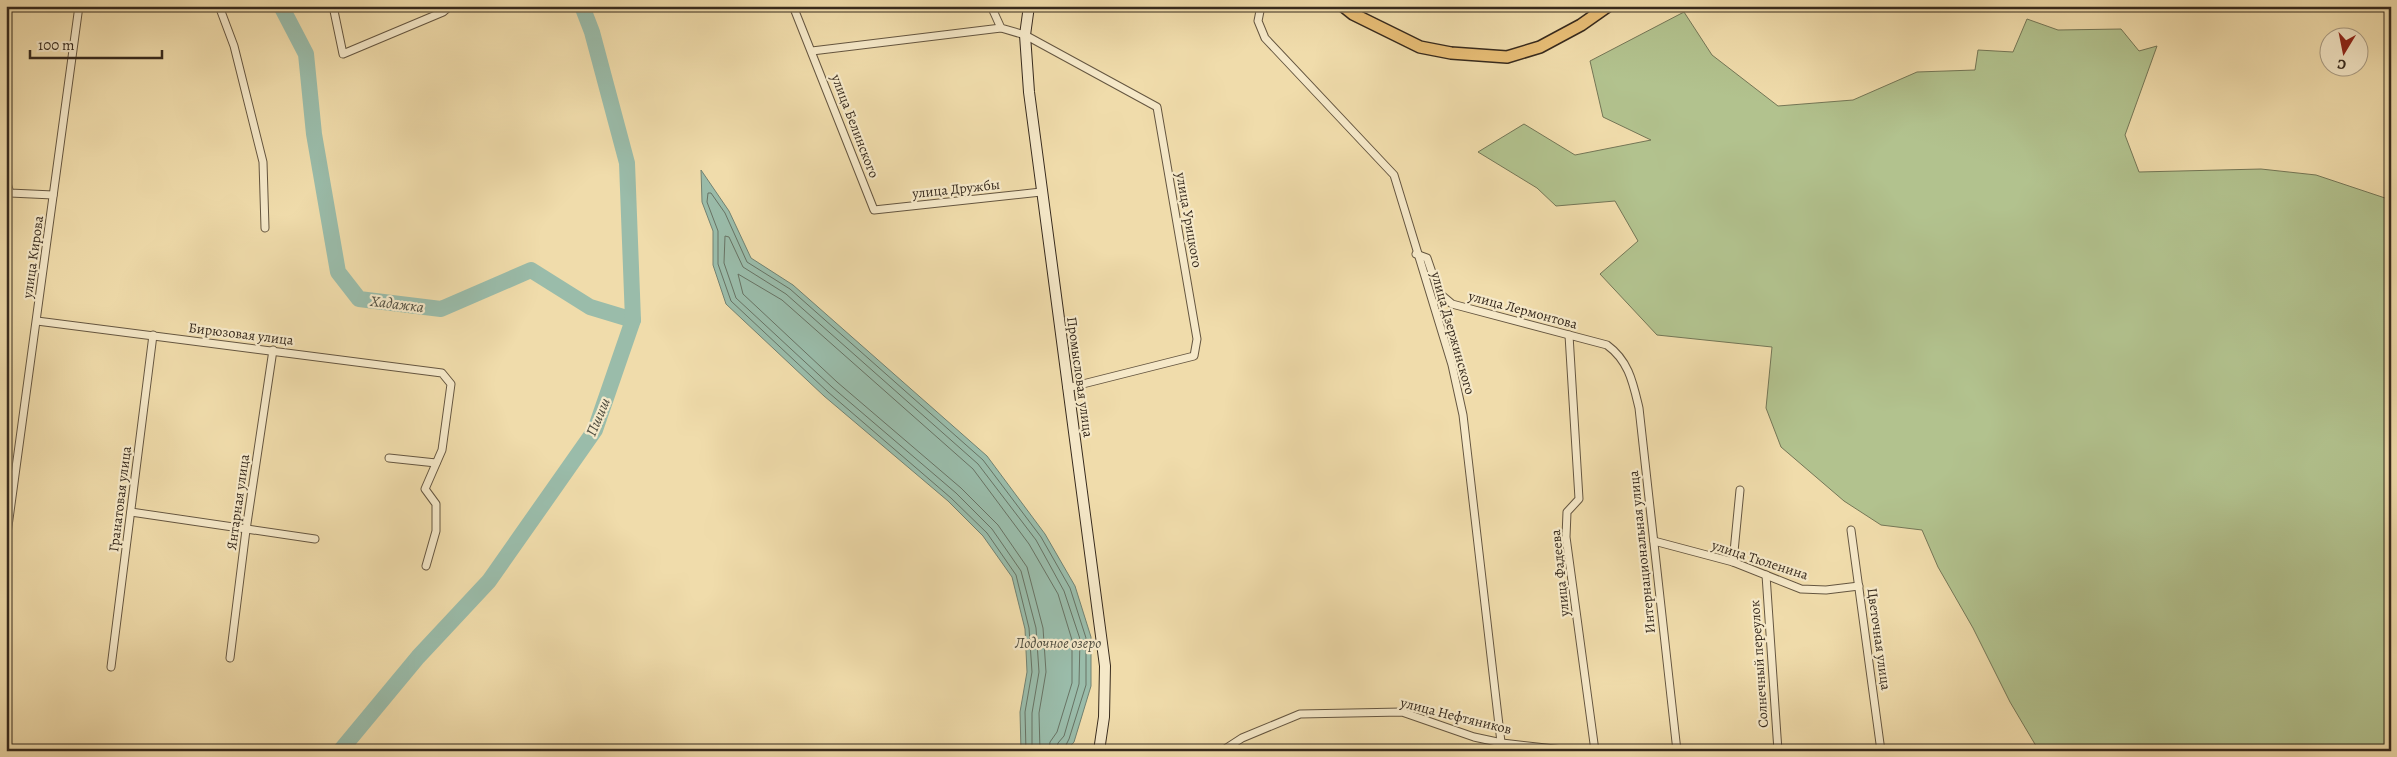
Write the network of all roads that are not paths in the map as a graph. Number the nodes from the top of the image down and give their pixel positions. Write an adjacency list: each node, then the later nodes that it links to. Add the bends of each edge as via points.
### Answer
1 (79, 6): 16 (street, улица Кирова)
2 (218, 6): 18 (street, via 234,46 264,162)
3 (333, 6): 4 (street, via 343,54 443,12)
4 (450, 6)
5 (793, 6): 13 (street, улица Белинского)
6 (991, 6): 11 (street)
7 (1029, 6): 12 (main road, Промысловая улица)
8 (1261, 6): 19 (street, улица Дзержинского, via 1258,21 1266,38 1394,175)
9 (1344, 6): 10 (main road, via 1353,14 1420,47 1507,57 1540,47 1582,25)
10 (1608, 6)
11 (1001, 28): 12 (street); 13 (street)
12 (1025, 35): 15 (main road, Промысловая улица); 25 (street, улица Урицкого, via 1157,107 1197,339 1194,356)
13 (812, 51): 17 (street, улица Белинского)
14 (6, 180): 16 (street, via 10,194)
15 (1041, 192): 17 (street, улица Дружбы); 25 (main road, Промысловая улица)
16 (54, 195): 20 (street, улица Кирова)
17 (874, 210)
18 (265, 228)
19 (1416, 254): 22 (street, улица Лермонтова, via 1427,258 1439,293 1452,304); 41 (street, улица Дзержинского, via 1452,365 1463,415)
20 (37, 321): 21 (street, Бирюзовая улица); 34 (street, улица Кирова)
21 (153, 335): 23 (street, Бирюзовая улица); 29 (street, Гранатовая улица)
22 (1569, 335): 24 (street, улица Лермонтова, via 1607,345); 45 (street, улица Фадеева, via 1578,499 1567,512 1566,536)
23 (273, 350): 27 (street, Бирюзовая улица, via 442,373 451,384 442,450); 30 (street, Янтарная улица)
24 (1619, 354): 33 (street, Интернациональная улица, via 1630,373 1639,408)
25 (1067, 388): 42 (main road, Промысловая улица, via 1105,666 1104,717)
26 (389, 458): 27 (street)
27 (436, 463): 36 (street, via 425,489 436,504 436,531)
28 (1740, 490): 35 (street)
29 (131, 512): 30 (street); 40 (street, Гранатовая улица)
30 (246, 530): 32 (street); 39 (street, Янтарная улица)
31 (1851, 530): 38 (street, Цветочная улица)
32 (315, 539)
33 (1654, 541): 35 (street, улица Тюленина); 46 (street, Интернациональная улица)
34 (6, 542)
35 (1733, 562): 37 (street, улица Тюленина)
36 (426, 566)
37 (1766, 575): 38 (street, улица Тюленина, via 1801,589); 47 (street, Солнечный переулок)
38 (1859, 586): 48 (street, Цветочная улица)
39 (230, 658)
40 (111, 667)
41 (1502, 747): 43 (street, улица Нефтяников, via 1402,712 1300,714 1242,738); 44 (street, улица Нефтяников)
42 (1099, 751)
43 (1222, 751)
44 (1572, 751)
45 (1595, 751)
46 (1678, 751)
47 (1778, 751)
48 (1881, 751)

